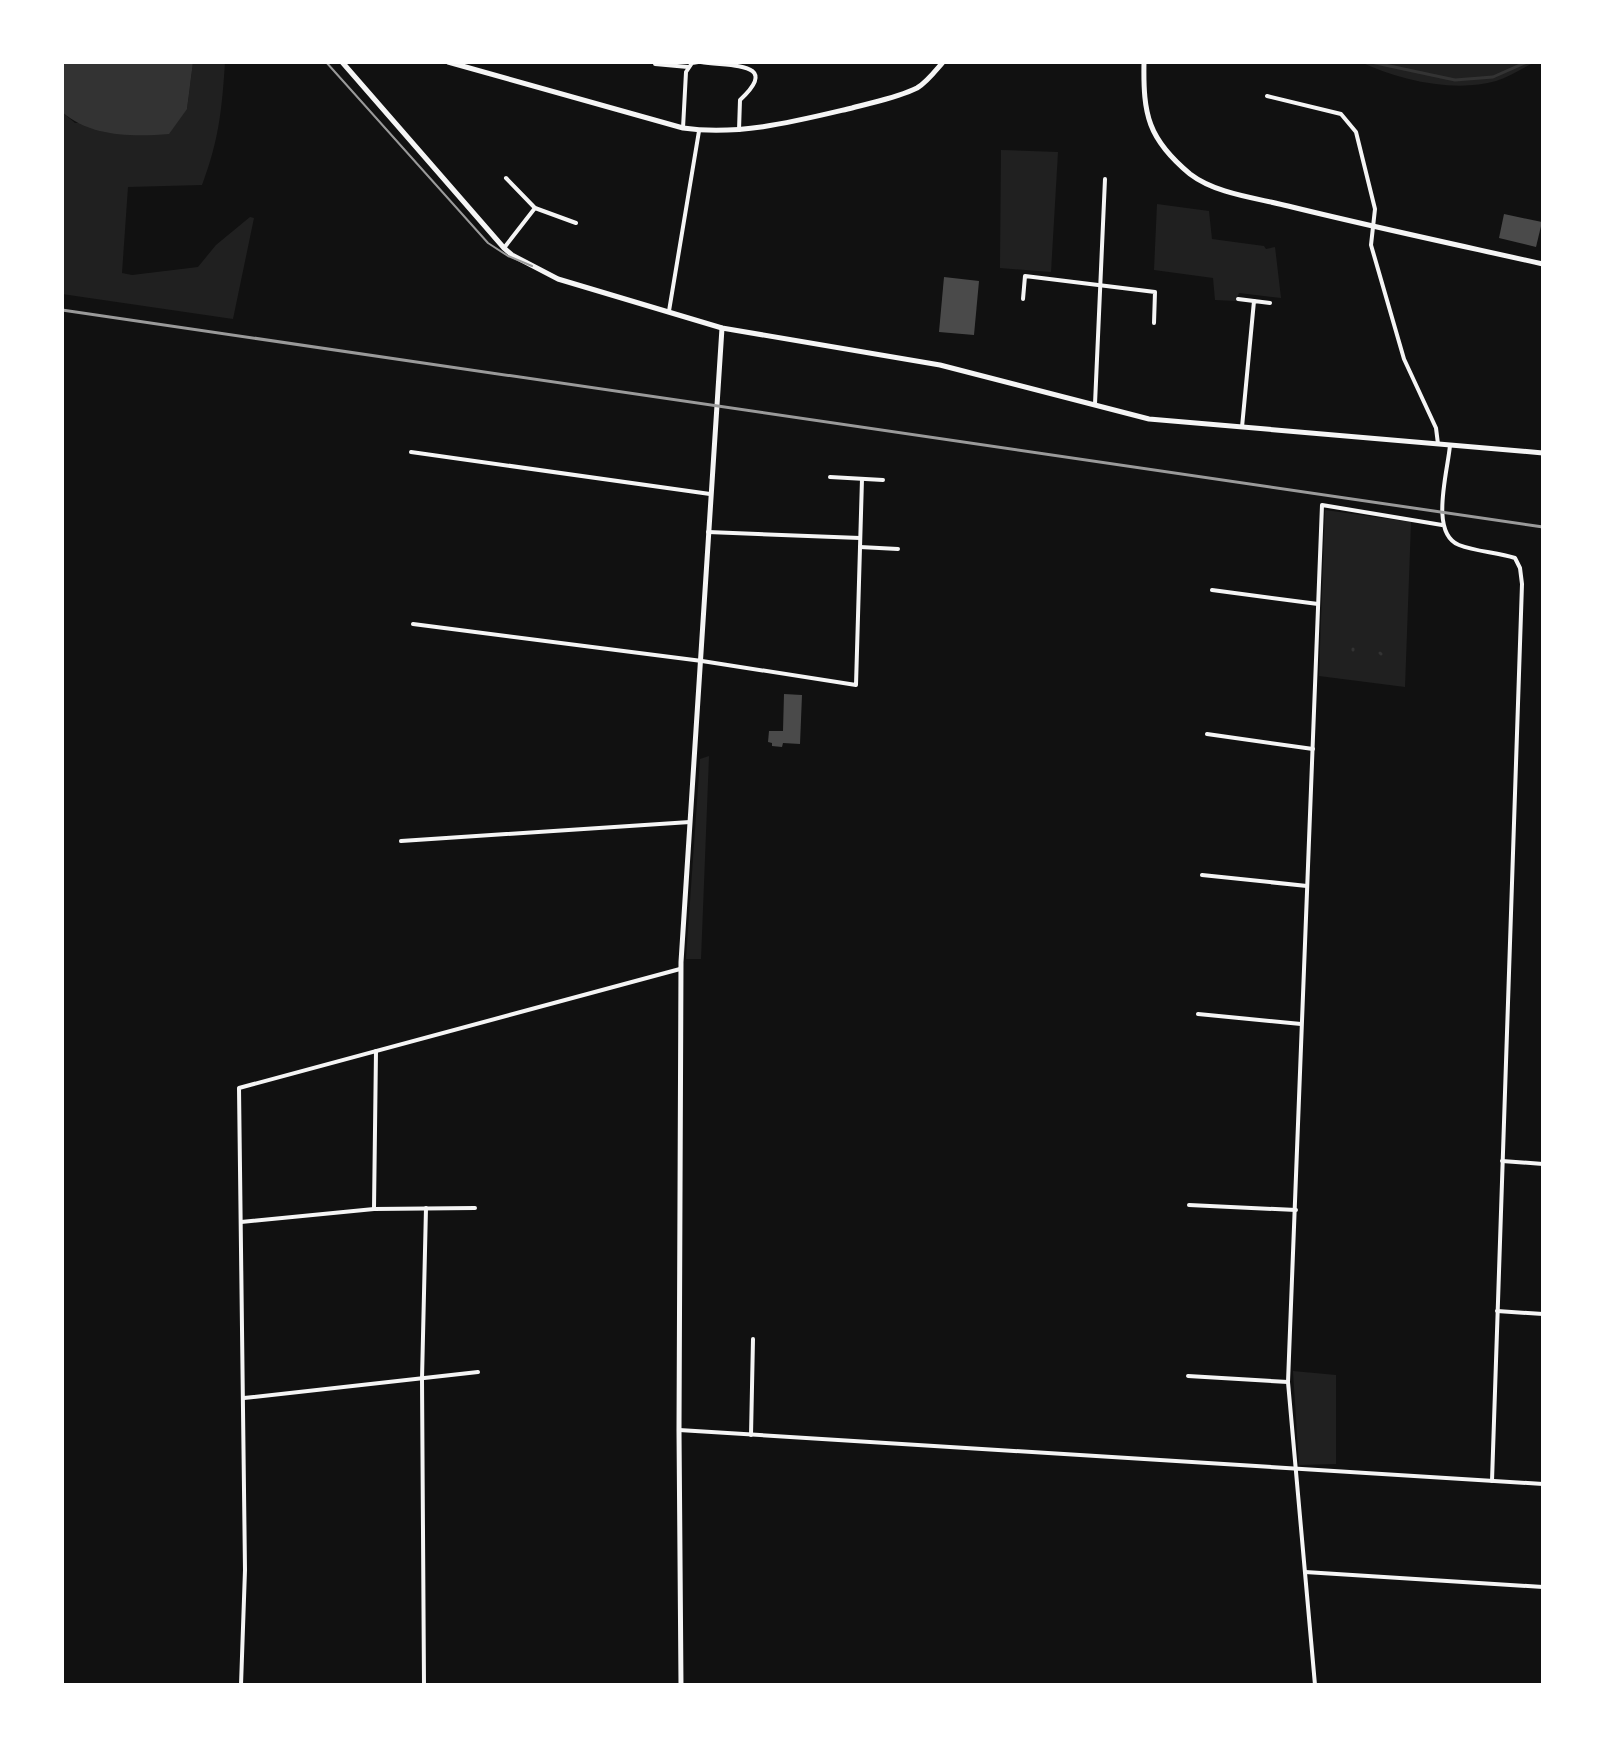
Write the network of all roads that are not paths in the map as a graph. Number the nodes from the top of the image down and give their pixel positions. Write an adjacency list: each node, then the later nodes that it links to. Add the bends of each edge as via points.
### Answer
1 (342, 62): 17 (street)
2 (448, 62): 9 (street)
3 (699, 62): 7 (street); 10 (street, via 754,71 755,86 740,100)
4 (943, 62): 10 (street, via 918,87 886,99)
5 (1144, 62): 16 (street, via 1143,101 1153,132 1190,173 1214,186)
6 (655, 64): 7 (street)
7 (688, 67): 9 (street)
8 (1267, 96): 16 (street, via 1341,114 1348,121 1356,132 1375,209)
9 (683, 128): 11 (street)
10 (739, 130): 11 (street)
11 (699, 131): 24 (street)
12 (506, 178): 14 (street)
13 (1105, 179): 19 (street)
14 (535, 208): 15 (street); 17 (street)
15 (576, 223)
16 (1373, 227): 18 (street); 29 (street, via 1371,245 1404,359 1436,428)
17 (504, 248): 24 (street, via 558,279)
18 (1543, 264)
19 (1101, 283): 20 (street, via 1025,276); 25 (street, via 1155,292); 27 (street)
20 (1023, 299)
21 (1238, 299): 22 (street)
22 (1254, 301): 23 (street); 28 (street)
23 (1270, 303)
24 (669, 311): 26 (street)
25 (1154, 323)
26 (722, 328): 27 (street, via 940,365); 36 (street)
27 (1095, 406): 28 (street, via 1149,419)
28 (1242, 427): 29 (street)
29 (1438, 444): 30 (street)
30 (1450, 445): 32 (street); 37 (street)
31 (411, 452): 36 (street)
32 (1543, 453)
33 (830, 477): 34 (street)
34 (862, 479): 35 (street); 39 (street)
35 (883, 480)
36 (710, 494): 38 (street)
37 (1442, 525): 43 (street, via 1322,505); 56 (street, via 1459,545 1515,558 1522,584)
38 (708, 532): 39 (street); 45 (street)
39 (860, 538): 40 (street)
40 (860, 547): 41 (street); 45 (street, via 856,685)
41 (898, 549)
42 (1212, 590): 43 (street)
43 (1318, 604): 47 (street)
44 (413, 624): 45 (street)
45 (702, 661): 48 (street)
46 (1207, 734): 47 (street)
47 (1313, 749): 51 (street)
48 (690, 822): 49 (street); 52 (street)
49 (401, 841)
50 (1202, 875): 51 (street)
51 (1307, 886): 54 (street)
52 (681, 969): 55 (street); 72 (street)
53 (1198, 1014): 54 (street)
54 (1301, 1024): 62 (street)
55 (376, 1051): 61 (street); 63 (street, via 239,1088)
56 (1502, 1161): 57 (street); 64 (street)
57 (1543, 1164)
58 (1189, 1205): 62 (street)
59 (426, 1208): 60 (street); 61 (street); 69 (street)
60 (475, 1208)
61 (374, 1209): 63 (street)
62 (1296, 1210): 70 (street)
63 (241, 1222): 71 (street)
64 (1497, 1311): 65 (street); 75 (street)
65 (1543, 1314)
66 (753, 1339): 73 (street)
67 (478, 1372): 69 (street)
68 (1188, 1376): 70 (street)
69 (422, 1379): 71 (street); 80 (street)
70 (1288, 1382): 74 (street)
71 (244, 1398): 79 (street)
72 (679, 1430): 73 (street); 81 (street)
73 (751, 1435): 74 (street)
74 (1294, 1469): 75 (street); 77 (street)
75 (1492, 1481): 76 (street)
76 (1543, 1484)
77 (1305, 1572): 78 (street); 82 (street)
78 (1543, 1587)
79 (241, 1685)
80 (424, 1685)
81 (681, 1685)
82 (1315, 1685)

